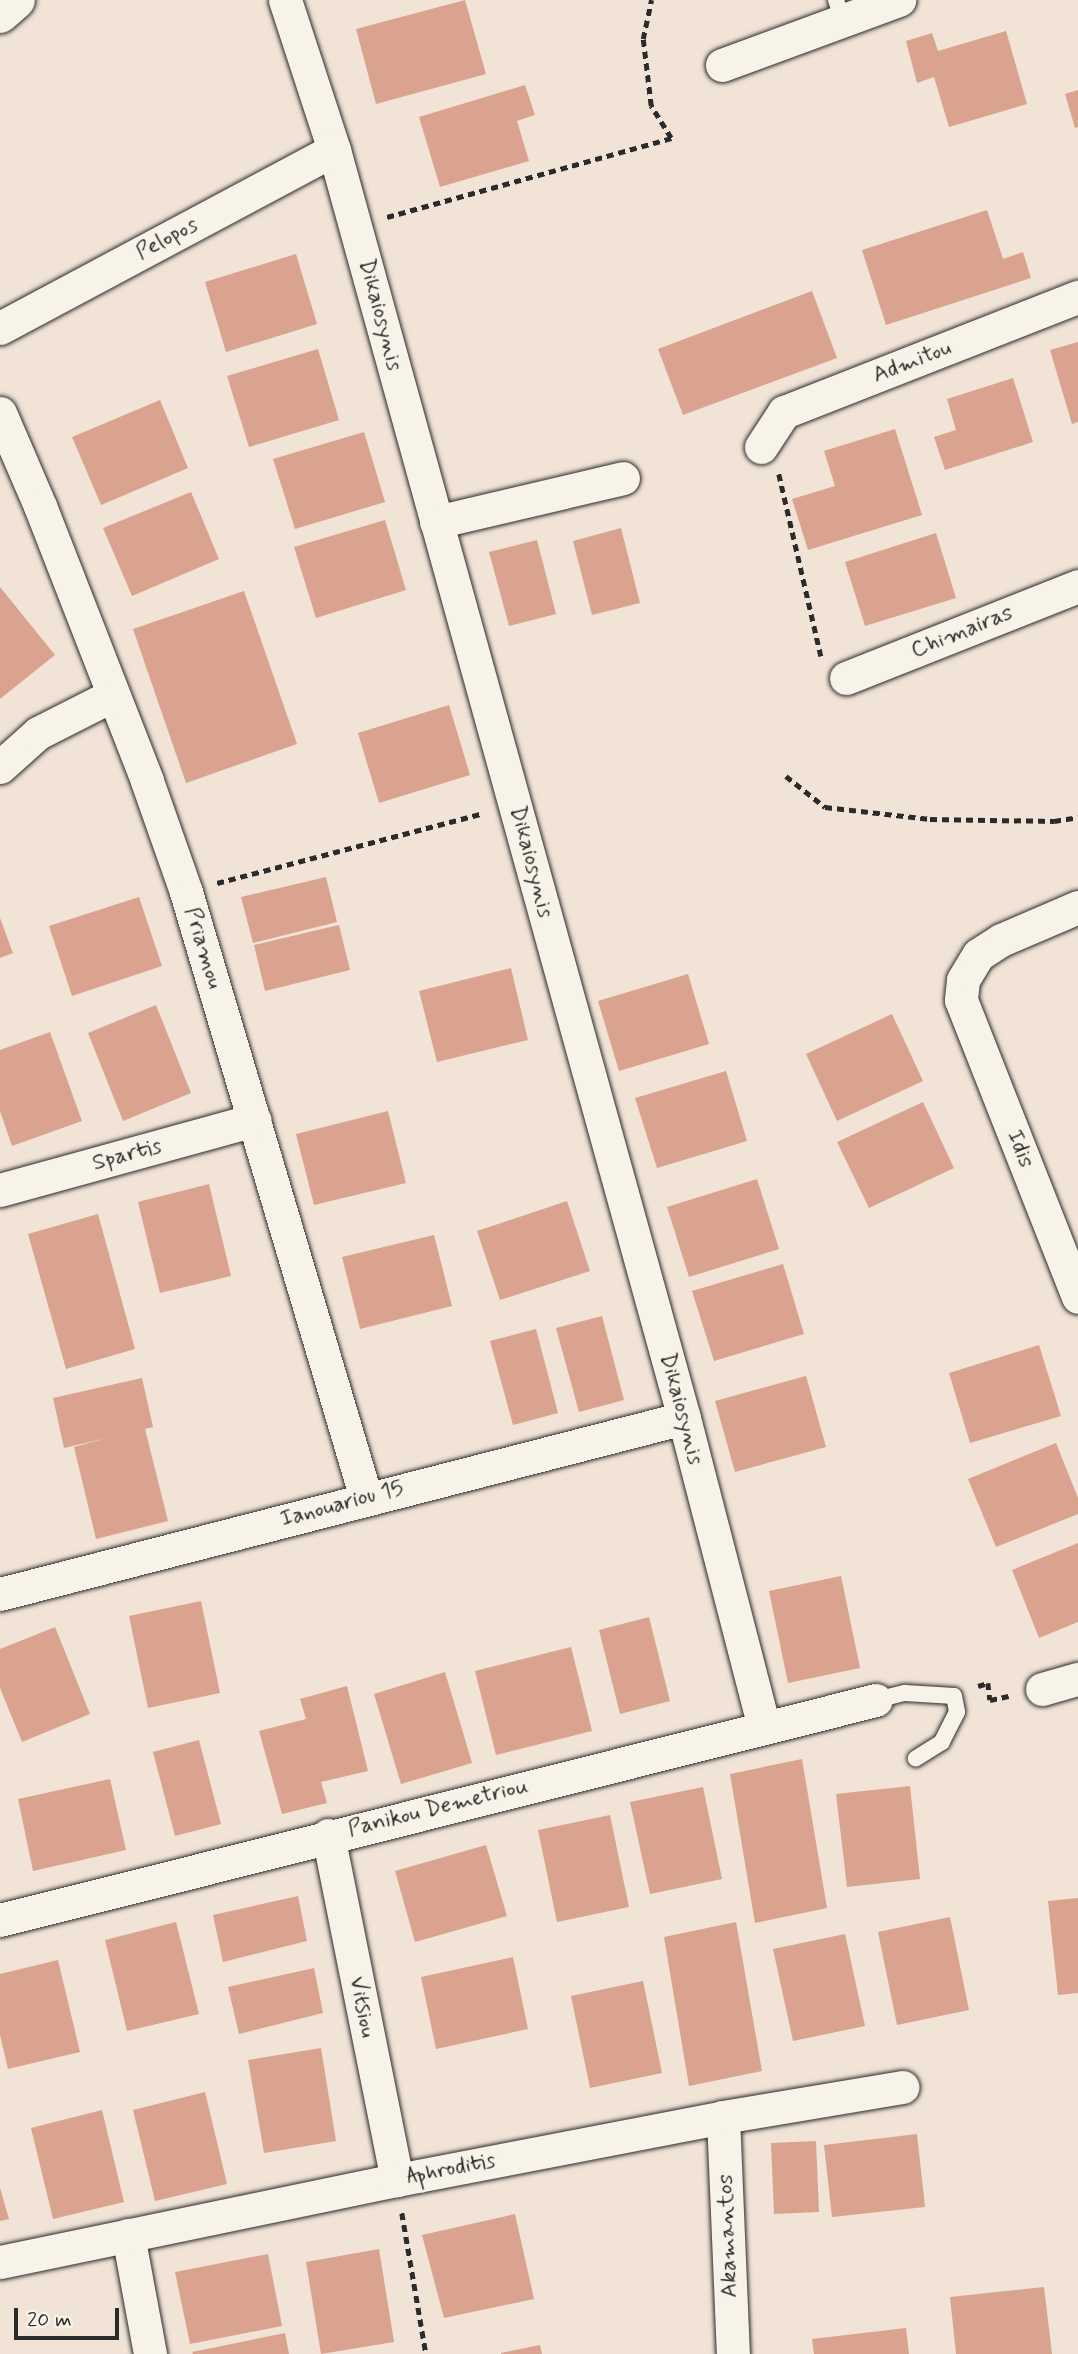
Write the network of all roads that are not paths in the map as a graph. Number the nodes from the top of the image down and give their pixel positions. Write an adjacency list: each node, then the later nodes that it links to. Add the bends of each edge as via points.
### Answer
1 (16, 0): 5 (street)
2 (285, 0): 7 (street, Dikaiosynis)
3 (899, 0): 4 (street)
4 (839, 10): 6 (street)
5 (0, 14)
6 (722, 65)
7 (334, 150): 9 (street, Pelopos); 13 (street, Dikaiosynis)
8 (1078, 297): 11 (street, Admitou, via 784,412)
9 (0, 328)
10 (0, 413): 16 (street, Priamou)
11 (761, 447)
12 (623, 478): 13 (street)
13 (436, 522): 22 (street, Dikaiosynis)
14 (1078, 586): 15 (street, Chimairas)
15 (846, 678)
16 (113, 695): 17 (street, via 38,733); 19 (street, Priamou, via 186,892)
17 (0, 767)
18 (1078, 907): 21 (street, Idis, via 1001,940 978,955 963,979 961,1000)
19 (254, 1120): 20 (street, Spartis); 23 (street, Priamou)
20 (0, 1190)
21 (1078, 1297)
22 (684, 1418): 23 (street, Ianouariou 15); 28 (street, Dikaiosynis)
23 (366, 1498): 24 (street, Ianouariou 15)
24 (0, 1594)
25 (1078, 1679): 26 (street)
26 (1042, 1689)
27 (876, 1700): 28 (street, Panikou Demetriou); 29 (lane, via 905,1693 954,1696 957,1712 942,1742)
28 (764, 1728): 30 (street, Panikou Demetriou)
29 (916, 1758)
30 (328, 1835): 31 (street, Panikou Demetriou); 34 (street, Vitsiou)
31 (0, 1920)
32 (904, 2087): 33 (street, Aphroditis)
33 (723, 2117): 34 (street, Aphroditis); 38 (street, Akamantos)
34 (397, 2180): 35 (street, Aphroditis)
35 (128, 2235): 36 (street, Aphroditis); 37 (street)
36 (0, 2262)
37 (150, 2354)
38 (733, 2354)

